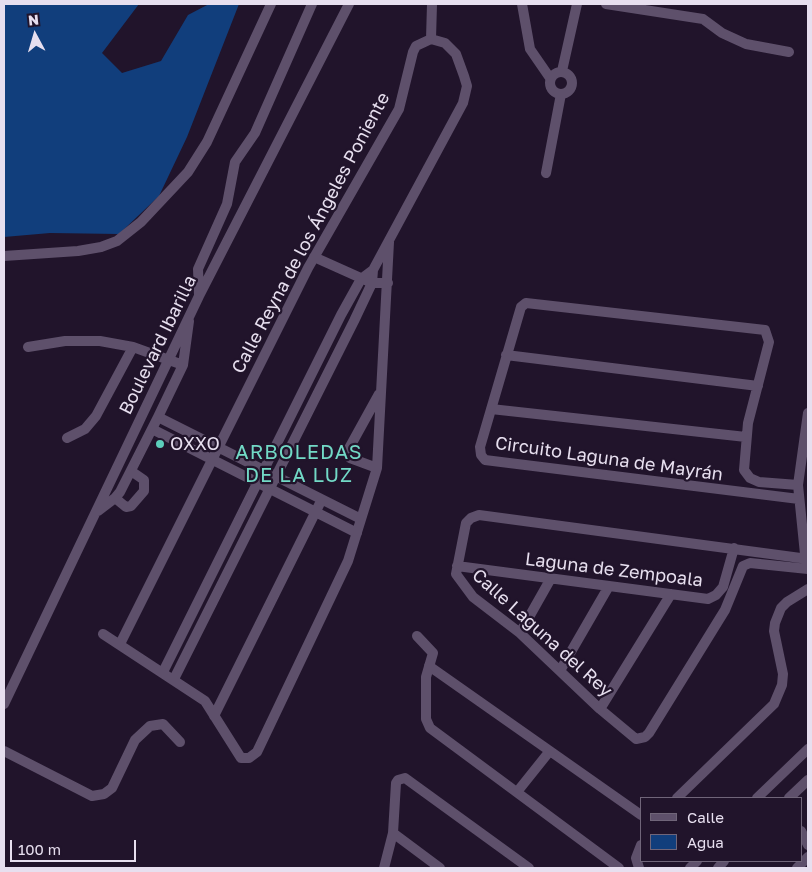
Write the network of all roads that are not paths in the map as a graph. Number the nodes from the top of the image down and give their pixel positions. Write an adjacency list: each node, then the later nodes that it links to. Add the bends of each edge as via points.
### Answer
1 (271, 4): 15 (street, via 207,142 188,172 141,222 117,241 101,247)
2 (312, 4): 21 (street, via 256,133 235,162 227,204 198,269)
3 (349, 4): 21 (street, Boulevard Ibarilla)
4 (432, 4): 8 (street)
5 (522, 4): 11 (street, via 530,49)
6 (577, 4): 10 (street)
7 (606, 4): 9 (street, via 703,19 746,44)
8 (431, 39): 14 (street, via 444,43 456,54 467,86 466,94); 16 (street, Calle Reyna de los Ángeles Poniente, via 416,46 399,108)
9 (789, 52)
10 (562, 71): 11 (street); 12 (street, via 570,77 572,84)
11 (550, 78): 12 (street, via 551,89)
12 (561, 94): 13 (street)
13 (546, 173)
14 (389, 241): 17 (street); 19 (street)
15 (4, 256)
16 (314, 257): 18 (street); 37 (street, Calle Reyna de los Ángeles Poniente)
17 (373, 270): 18 (street); 20 (street)
18 (361, 279): 20 (street); 41 (street)
19 (388, 282): 20 (street); 29 (street)
20 (372, 284): 42 (street)
21 (199, 296): 22 (street, Boulevard Ibarilla)
22 (189, 317): 26 (street, Boulevard Ibarilla); 27 (street)
23 (28, 347): 24 (street, via 82,340)
24 (133, 347): 26 (street); 34 (street, via 96,416 85,429)
25 (506, 355): 28 (street); 28 (street, Circuito Laguna de Mayrán, via 521,307 526,303 760,328 765,330 769,342); 30 (street, Circuito Laguna de Mayrán)
26 (168, 359): 27 (street); 49 (street, Boulevard Ibarilla)
27 (183, 364): 32 (street)
28 (758, 386): 35 (street, Circuito Laguna de Mayrán)
29 (380, 391): 39 (street); 39 (street, via 346,452 350,458)
30 (491, 409): 35 (street); 47 (street, Circuito Laguna de Mayrán, via 480,447 481,455 488,461)
31 (808, 414): 36 (street)
32 (158, 418): 33 (street); 37 (street)
33 (152, 429): 38 (street); 40 (street)
34 (67, 438)
35 (746, 438): 44 (street, Circuito Laguna de Mayrán, via 743,467 747,475 759,482)
36 (806, 445): 44 (street)
37 (217, 447): 38 (street, Calle Reyna de los Ángeles Poniente); 41 (street)
38 (211, 459): 43 (street); 63 (street, Calle Reyna de los Ángeles Poniente)
39 (377, 468): 51 (street)
40 (131, 471): 46 (street); 46 (street, via 144,480 144,491 131,506 126,507)
41 (264, 471): 42 (street); 43 (street)
42 (274, 476): 45 (street); 48 (street)
43 (258, 483): 45 (street); 66 (street)
44 (798, 485): 47 (street)
45 (268, 488): 50 (street); 67 (street)
46 (116, 498): 49 (street)
47 (799, 499): 55 (street)
48 (321, 501): 50 (street); 51 (street)
49 (97, 511): 68 (street, Boulevard Ibarilla)
50 (316, 512): 52 (street); 70 (street)
51 (361, 519): 52 (street)
52 (357, 533): 70 (street, via 348,561 257,752 246,759 239,756)
53 (734, 548): 54 (street, Calle Laguna del Rey, via 479,515 466,523); 55 (street, Calle Laguna del Rey); 59 (street, Laguna de Zempoala, via 723,587 716,596 708,599)
54 (457, 566): 56 (street, Laguna de Zempoala); 60 (street, Calle Laguna del Rey, via 458,578 473,597)
55 (807, 566): 69 (street, Calle Laguna del Rey, via 750,563 743,566 724,610 645,737 632,737)
56 (550, 580): 57 (street, Laguna de Zempoala); 60 (street)
57 (609, 586): 59 (street, Laguna de Zempoala); 65 (street)
58 (808, 589): 77 (street, via 781,608 775,623 783,674 780,694 774,704)
59 (671, 594): 69 (street)
60 (520, 633): 65 (street, Calle Laguna del Rey)
61 (104, 634): 63 (street)
62 (417, 636): 64 (street, via 433,652)
63 (120, 644): 66 (street)
64 (429, 666): 74 (street); 76 (street, via 426,719 430,728)
65 (561, 669): 69 (street, Calle Laguna del Rey)
66 (163, 672): 67 (street)
67 (174, 679): 70 (street, via 205,701)
68 (5, 698)
69 (600, 708)
70 (214, 716)
71 (180, 742): 73 (street, via 163,724 150,726 135,740 112,788 104,794 92,796)
72 (808, 748): 78 (street)
73 (4, 751)
74 (549, 752): 76 (street); 80 (street)
75 (808, 780): 79 (street)
76 (517, 792): 89 (street)
77 (678, 797)
78 (758, 797)
79 (790, 797)
80 (640, 814)
81 (393, 833): 86 (street); 87 (street); 88 (street, via 396,783 405,778)
82 (802, 833): 83 (street)
83 (808, 845)
84 (640, 848): 90 (street, via 636,858)
85 (808, 857): 91 (street)
86 (384, 868)
87 (440, 868)
88 (529, 868)
89 (619, 868)
90 (639, 868)
91 (797, 868)

